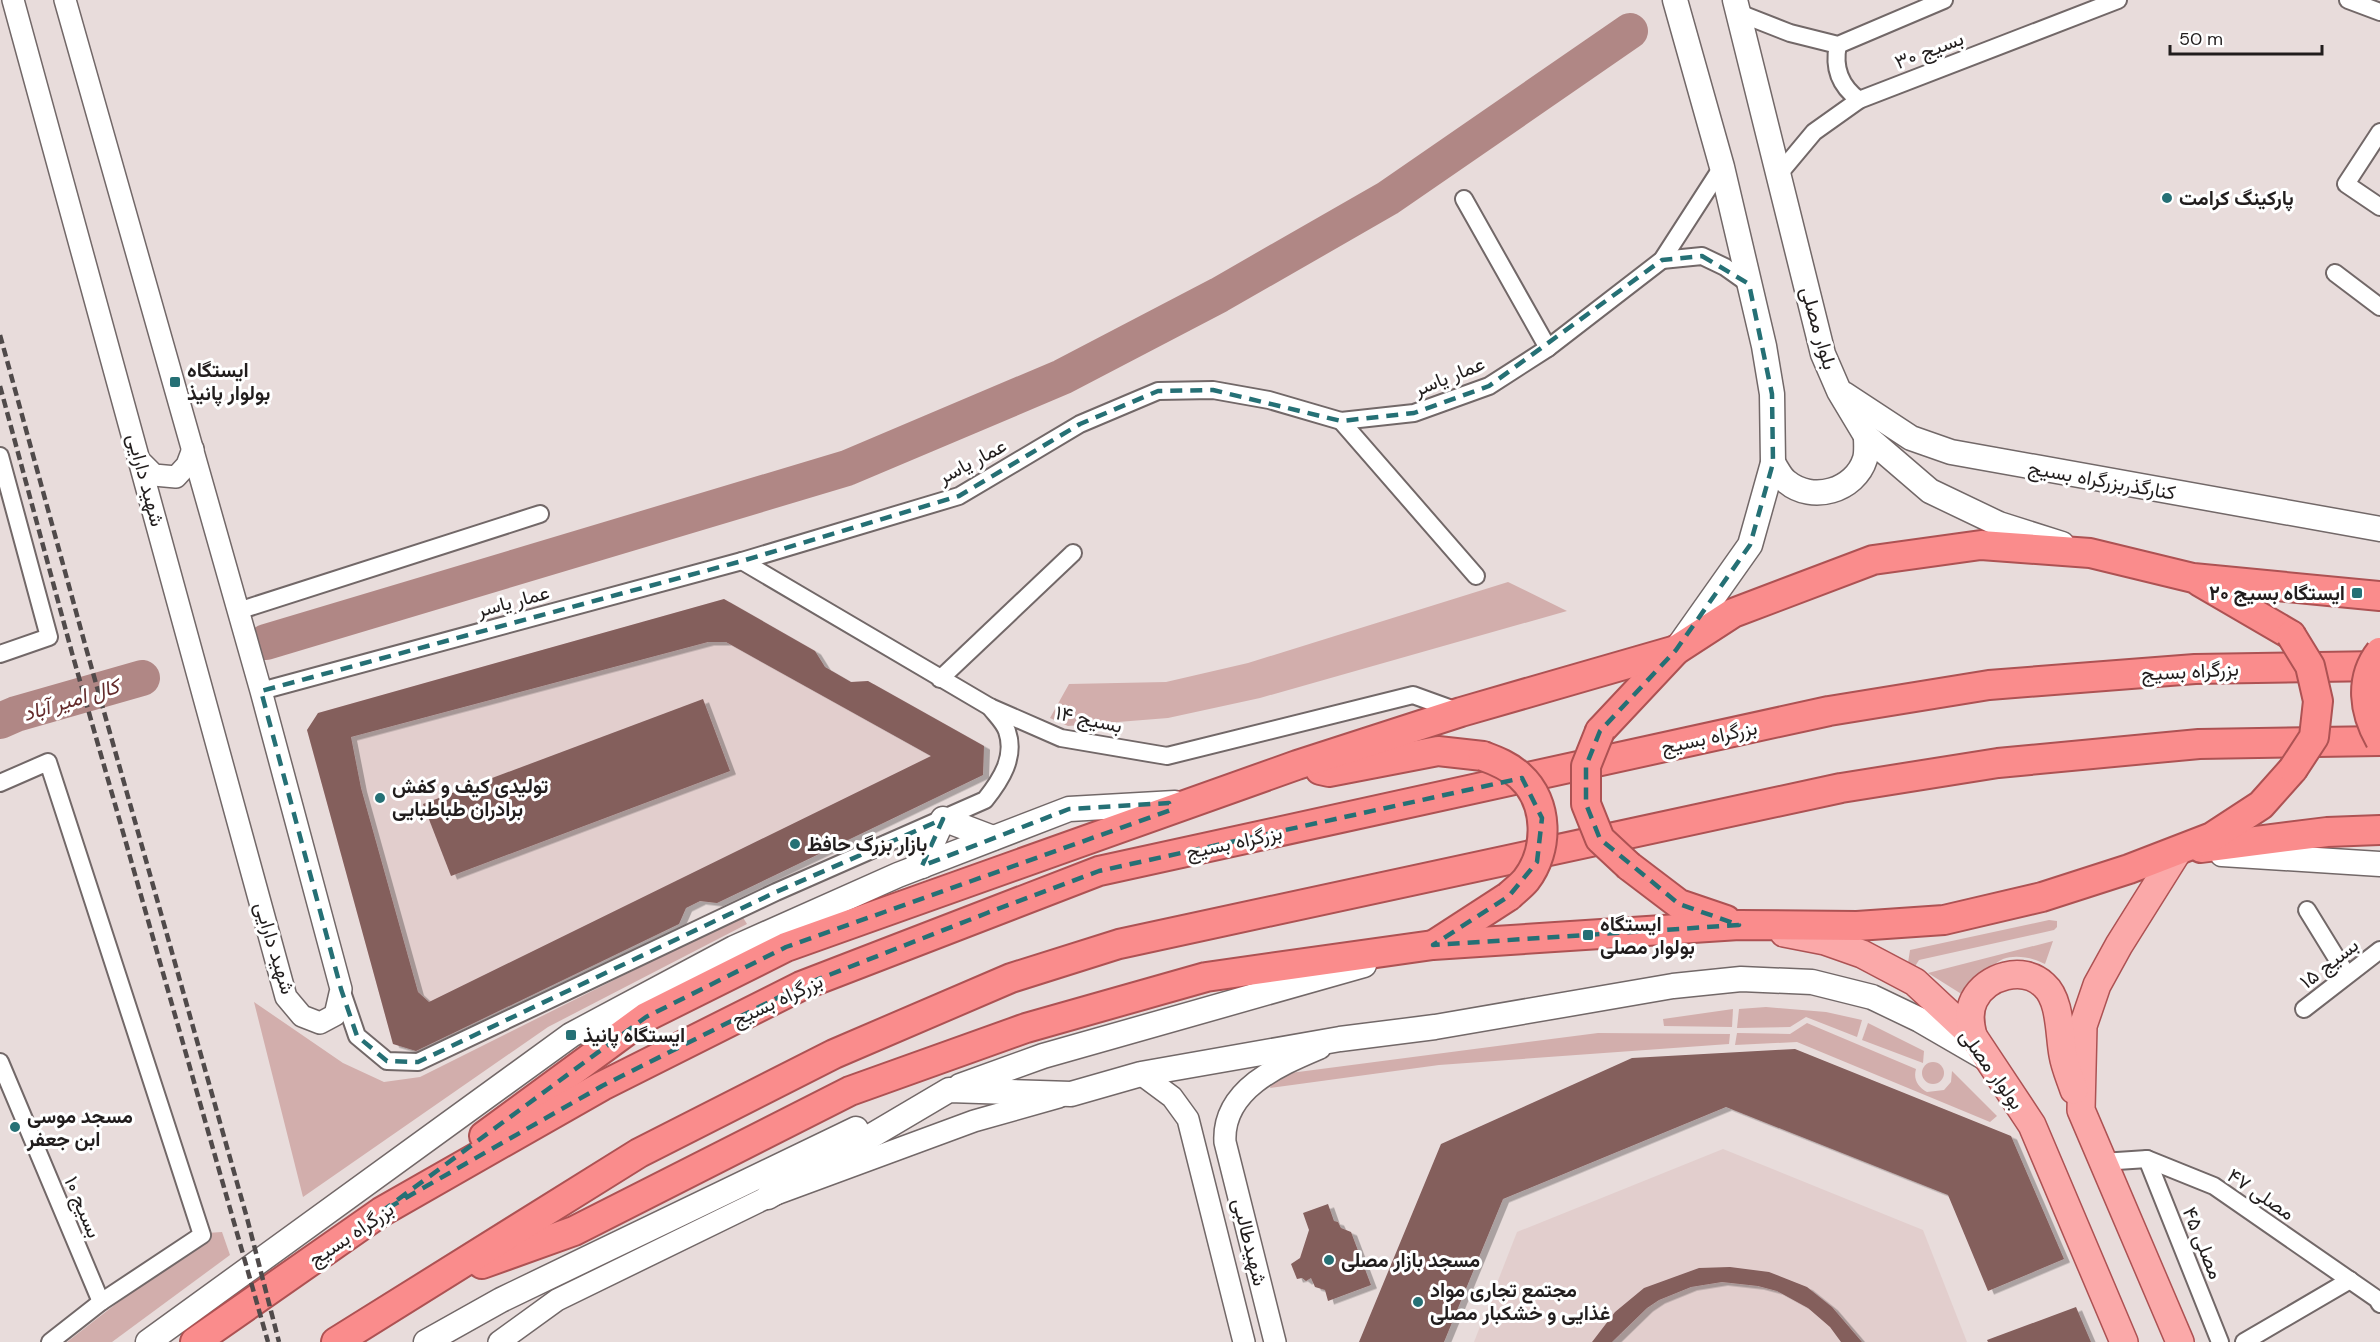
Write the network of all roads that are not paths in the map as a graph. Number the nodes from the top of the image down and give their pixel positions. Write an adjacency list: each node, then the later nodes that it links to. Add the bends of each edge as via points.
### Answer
1 (14, 0): 26 (street, شهید دارایی)
2 (65, 0): 24 (street)
3 (1676, 0): 12 (main road)
4 (1944, 0): 9 (street)
5 (2118, 0): 10 (street, بسیج ۳۰)
6 (2348, 0): 8 (street)
7 (1738, 7): 9 (street, via 1790,33); 13 (main road, بلوار مصلی)
8 (2380, 12)
9 (1838, 45): 10 (street, via 1838,73)
10 (1859, 100): 13 (street, بسیج ۳۰, via 1814,132)
11 (2380, 132): 15 (street, via 2346,184)
12 (1722, 167): 16 (street); 18 (main road)
13 (1778, 175): 21 (main road, بلوار مصلی, via 1823,354)
14 (1464, 199): 20 (street)
15 (2380, 207)
16 (1662, 260): 18 (street, via 1702,255); 20 (street, عمار یاسر)
17 (2335, 273): 19 (street)
18 (1749, 284): 27 (main road, via 1773,394)
19 (2380, 307)
20 (1548, 348): 22 (street, عمار یاسر, via 1489,386 1413,413)
21 (1839, 391): 23 (main road, بلوار مصلی); 29 (main road, کنارگذربزرگراه بسیج, via 1911,438 1951,452)
22 (1341, 421): 32 (street, عمار یاسر, via 1269,400 1213,390 1158,391 1080,424 959,496); 33 (street)
23 (1866, 436): 27 (main road, via 1865,459 1859,469 1852,479 1832,491 1808,492 1787,482); 31 (main road, بلوار مصلی, via 1930,490 1998,524)
24 (193, 448): 26 (street, via 187,465 176,477 154,475); 36 (street)
25 (0, 456): 39 (street, via 49,638)
26 (142, 463): 60 (street, شهید دارایی, via 286,997 302,1016 320,1023 335,1015)
27 (1773, 463): 37 (main road, via 1750,545)
28 (540, 514): 36 (street)
29 (2380, 529)
30 (1073, 553): 41 (street)
31 (2090, 553): 34 (highway); 37 (highway, via 1981,545 1873,560 1733,613)
32 (742, 561): 41 (street, بسیج ۱۴); 42 (street, عمار یاسر)
33 (1476, 576)
34 (2193, 578): 35 (highway); 52 (highway, bridge, via 2291,635 2310,666 2318,701 2314,737 2293,769 2261,805 2212,837)
35 (2380, 596)
36 (238, 611): 42 (street)
37 (1676, 650): 44 (highway); 56 (highway, bridge, via 1600,731 1586,766 1586,804 1600,839 1629,867 1679,904)
38 (2380, 652): 45 (highway, bridge, via 2367,680 2366,702)
39 (0, 654)
40 (2380, 666): 75 (highway, بزرگراه بسیج, via 2195,669 1989,685 1829,711 1099,871 801,986 603,1086)
41 (940, 679): 43 (street, بسیج ۱۴)
42 (261, 691): 60 (street)
43 (990, 707): 44 (street, بسیج ۱۴, via 1061,738 1167,756 1413,695); 49 (street, via 1006,729 1010,748 1002,778 985,800)
44 (1461, 712): 46 (highway)
45 (2380, 741): 77 (highway, via 2199,744 1998,763 1841,788 1119,944 1011,978 834,1054 639,1153)
46 (1297, 765): 48 (highway); 57 (highway, bridge, via 1329,772 1438,751 1483,756 1504,764 1522,778 1542,818 1543,840 1537,862 1509,896)
47 (0, 783): 78 (street, via 48,762 202,1235)
48 (1195, 801): 51 (main road, via 1069,809); 75 (highway, via 786,947 646,1017)
49 (943, 819): 51 (main road); 54 (main road); 60 (street, via 776,892 418,1062 387,1061 357,1036)
50 (2380, 830): 52 (highway, via 2327,832)
51 (993, 838): 54 (main road)
52 (2178, 851): 53 (main road); 56 (highway, via 2042,897 1944,920 1857,926); 69 (main road, via 2097,985 2083,1026)
53 (2380, 864)
54 (922, 866): 81 (main road, via 734,948 571,1035)
55 (2307, 910): 59 (street)
56 (1739, 925): 57 (highway); 62 (main road, بولوار مصلی, via 1825,941 1862,954 1915,982)
57 (1433, 945): 67 (main road, via 1043,1056); 77 (highway, via 1206,977 1026,1028 850,1091 574,1231)
58 (2380, 950): 59 (street, بسیج ۱۵)
59 (2347, 975): 61 (street, بسیج ۱۵)
60 (341, 989)
61 (2304, 1009)
62 (1973, 1036): 64 (main road, بولوار مصلی); 69 (main road, via 1969,1018 1974,999 1991,981 2018,975 2045,985 2054,1001 2063,1057)
63 (1340, 1039): 64 (main road, via 1435,1027 1673,986 1741,979 1812,982 1872,997); 66 (main road); 70 (street, شهیدطالبی, via 1275,1067 1243,1094 1230,1110 1224,1127)
64 (1991, 1061): 88 (main road, بولوار مصلی, via 2032,1125)
65 (0, 1062): 78 (street, بسیج ۱۰)
66 (1141, 1074): 68 (main road); 71 (street, شهیدطالبی, via 1172,1097 1188,1119)
67 (949, 1090): 68 (main road); 74 (main road); 84 (main road, via 870,1122 591,1256)
68 (1071, 1094): 74 (street, via 974,1121)
69 (2080, 1110): 73 (main road)
70 (1226, 1142): 71 (street, via 1214,1129 1205,1130); 87 (street, شهیدطالبی)
71 (1196, 1144): 86 (street, شهیدطالبی)
72 (2147, 1159): 73 (street, مصلی ۴۷); 76 (street, مصلی ۴۷, via 2214,1186); 90 (street, مصلی ۴۵)
73 (2103, 1162): 89 (main road)
74 (768, 1197): 85 (street, via 557,1300)
75 (381, 1212): 82 (highway, بزرگراه بسیج)
76 (2350, 1281): 79 (street, مصلی ۴۷); 91 (street)
77 (426, 1285): 83 (highway)
78 (100, 1302): 80 (street)
79 (2380, 1304)
80 (50, 1342)
81 (148, 1342)
82 (195, 1342)
83 (336, 1342)
84 (426, 1342)
85 (499, 1342)
86 (1244, 1342)
87 (1275, 1342)
88 (2124, 1342)
89 (2180, 1342)
90 (2220, 1342)
91 (2244, 1342)

